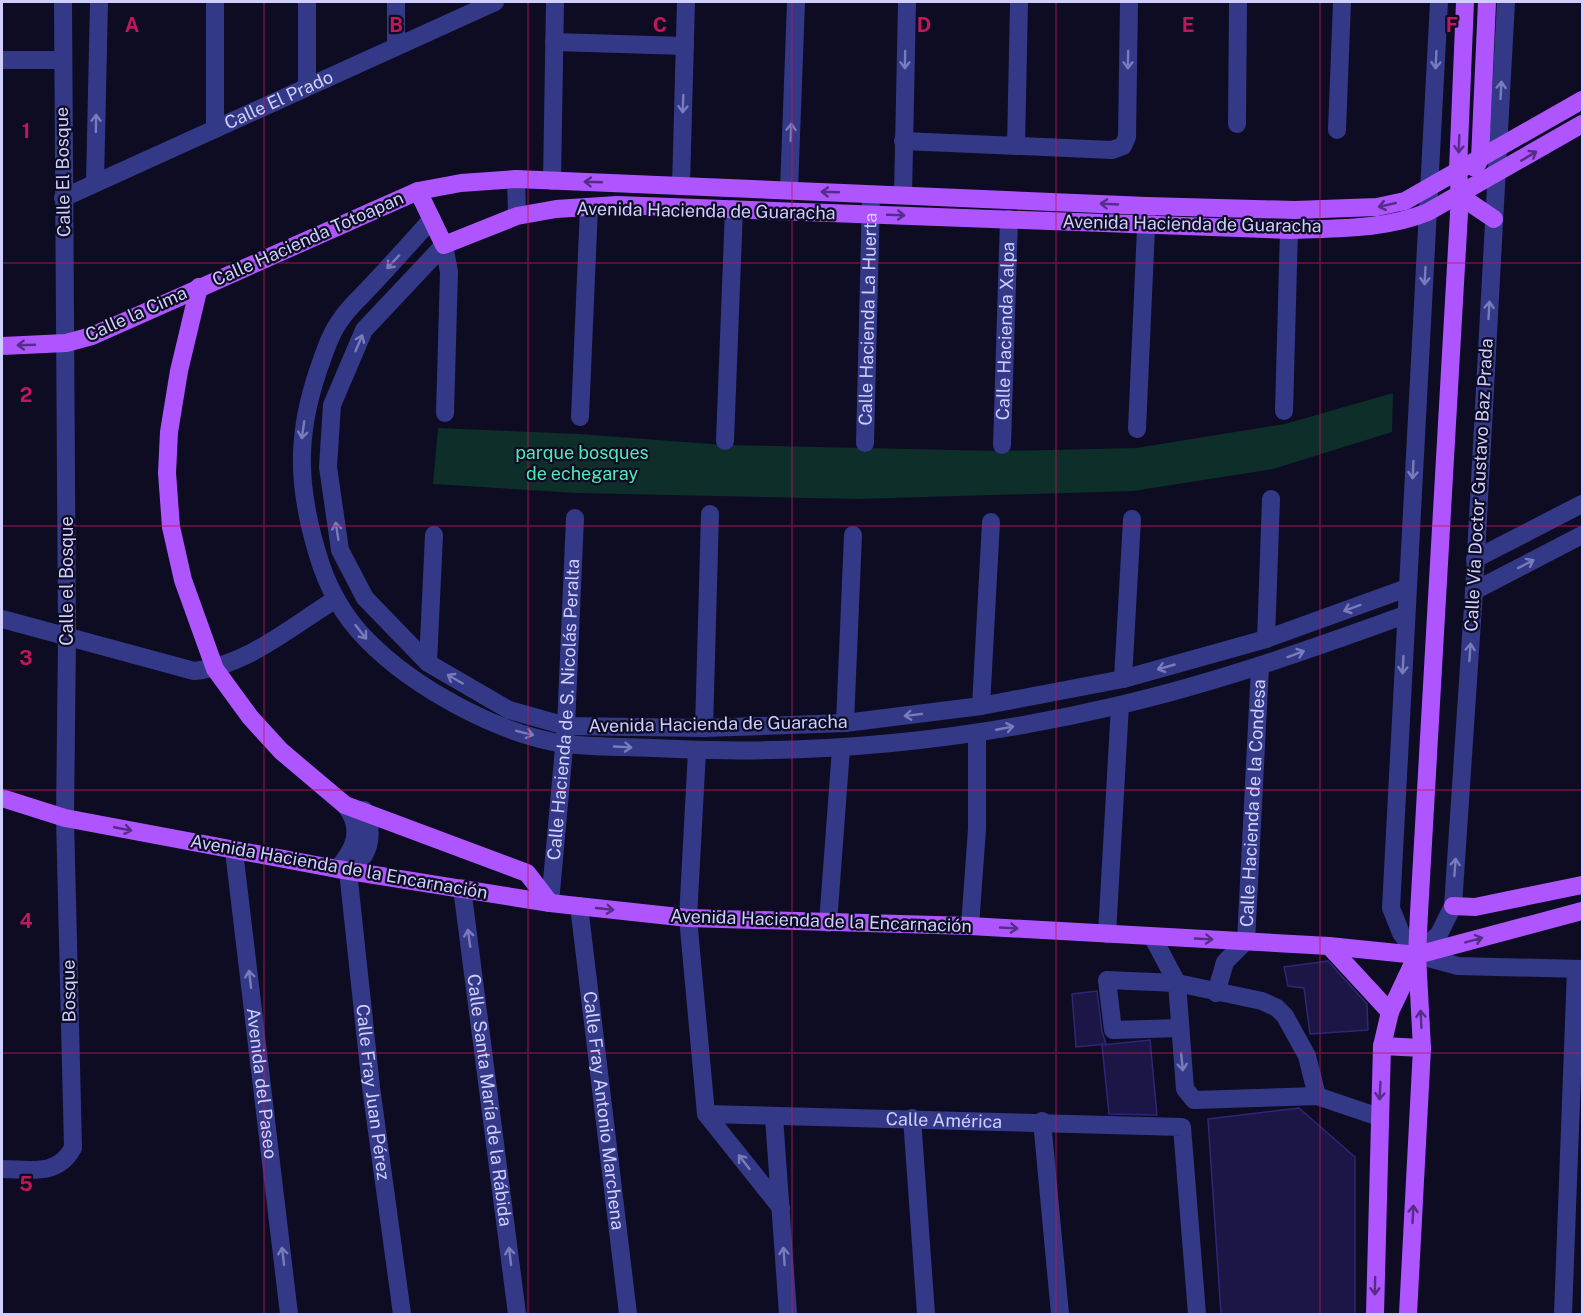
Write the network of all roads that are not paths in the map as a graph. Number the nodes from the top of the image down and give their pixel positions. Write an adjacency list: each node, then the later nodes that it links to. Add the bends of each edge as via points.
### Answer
1 (63, 2): 23 (street, Calle El Bosque)
2 (99, 2): 38 (street, Calle El Bosque, one-way to 2)
3 (215, 2): 28 (street)
4 (307, 2): 24 (street)
5 (396, 2): 20 (street)
6 (555, 2): 19 (street)
7 (686, 2): 21 (street)
8 (796, 2): 42 (street, one-way to 8)
9 (907, 2): 30 (street, one-way to 30)
10 (1019, 2): 31 (street)
11 (1129, 2): 31 (street, one-way to 31, via 1127,137 1123,146 1112,150)
12 (1238, 2): 26 (street)
13 (1342, 2): 29 (street)
14 (1439, 2): 41 (street, one-way to 41)
15 (1465, 2): 34 (main road, Calle Vía Doctor Gustavo Baz Prada, one-way to 34)
16 (1487, 2): 33 (main road, Calle Vía Doctor Gustavo Baz Prada)
17 (1506, 2): 32 (street, Calle Vía Doctor Gustavo Baz Prada, one-way to 17)
18 (487, 3): 20 (street, Calle El Prado)
19 (554, 42): 21 (street); 37 (street)
20 (396, 46): 24 (street, Calle El Prado)
21 (685, 46): 40 (street, one-way to 40)
22 (2, 60): 23 (street)
23 (61, 60): 47 (street, Calle El Bosque)
24 (307, 86): 28 (street, Calle El Prado)
25 (1582, 100): 32 (main road, Avenida Hacienda de Guaracha)
26 (1237, 124)
27 (1582, 124): 35 (main road, Avenida Hacienda de Guaracha, one-way to 27)
28 (215, 129): 38 (street, Calle El Prado)
29 (1337, 130)
30 (903, 141): 31 (street); 45 (street)
31 (1016, 146)
32 (1498, 149): 33 (main road, Avenida Hacienda de Guaracha); 35 (street, Calle Vía Doctor Gustavo Baz Prada)
33 (1480, 159): 34 (main road, Avenida Hacienda de Guaracha); 46 (main road, Calle Vía Doctor Gustavo Baz Prada)
34 (1458, 170): 41 (main road, Avenida Hacienda de Guaracha); 46 (main road, Calle Vía Doctor Gustavo Baz Prada)
35 (1497, 175): 46 (main road, Avenida Hacienda de Guaracha); 57 (street, Calle Vía Doctor Gustavo Baz Prada)
36 (516, 179): 37 (main road, Avenida Hacienda de Guaracha); 43 (main road, Avenida Hacienda de Guaracha); 54 (street)
37 (552, 180): 39 (main road, Avenida Hacienda de Guaracha, one-way to 37)
38 (95, 182): 47 (street, Calle El Prado)
39 (618, 183): 40 (main road, Avenida Hacienda de Guaracha); 48 (street)
40 (681, 186): 42 (main road, Avenida Hacienda de Guaracha)
41 (1429, 188): 49 (main road, Avenida Hacienda de Guaracha, one-way to 49, via 1405,201 1377,207 1295,210); 52 (street)
42 (789, 190): 44 (main road, Avenida Hacienda de Guaracha, one-way to 42)
43 (418, 191): 55 (main road); 61 (main road, Calle Hacienda Totoapan)
44 (871, 194): 45 (main road, Avenida Hacienda de Guaracha); 53 (street, Calle Hacienda La Huerta)
45 (903, 195): 49 (main road, Avenida Hacienda de Guaracha, one-way to 45)
46 (1460, 196): 52 (main road, Avenida Hacienda de Guaracha); 57 (main road); 125 (main road, Calle Vía Doctor Gustavo Baz Prada)
47 (63, 198): 62 (street, Calle El Bosque)
48 (617, 205): 50 (main road, Avenida Hacienda de Guaracha); 51 (main road, Avenida Hacienda de Guaracha)
49 (1147, 206): 58 (street)
50 (589, 207): 54 (main road, Avenida Hacienda de Guaracha); 66 (street)
51 (734, 209): 53 (main road, Avenida Hacienda de Guaracha); 68 (street)
52 (1428, 212): 59 (main road, Avenida Hacienda de Guaracha, via 1381,225); 81 (street, one-way to 81)
53 (871, 214): 56 (main road, Avenida Hacienda de Guaracha, one-way to 56); 69 (street, Calle Hacienda La Huerta)
54 (517, 216): 60 (main road, Avenida Hacienda de Guaracha)
55 (432, 219): 60 (main road); 83 (street, Avenida Hacienda de Guaracha, one-way to 83, via 341,319 307,402 301,444 301,487 321,567)
56 (1009, 219): 58 (main road, Avenida Hacienda de Guaracha); 70 (street, Calle Hacienda Xalpa)
57 (1494, 219): 80 (street, Calle Vía Doctor Gustavo Baz Prada, one-way to 57)
58 (1146, 226): 59 (main road, Avenida Hacienda de Guaracha); 67 (street)
59 (1289, 230): 64 (street)
60 (444, 245): 65 (street, via 449,272); 89 (street, Avenida Hacienda de Guaracha, one-way to 60, via 365,598 340,550 328,467 332,405 364,330)
61 (198, 287): 62 (main road, Calle la Cima); 91 (main road, via 179,371 167,473 171,527 183,580)
62 (66, 344): 63 (main road, Calle la Cima, one-way to 63); 86 (street, Calle el Bosque)
63 (2, 346)
64 (1284, 411)
65 (445, 413)
66 (580, 417)
67 (1137, 429)
68 (725, 441)
69 (865, 443)
70 (1002, 445)
71 (1271, 499): 87 (street)
72 (1582, 504): 80 (street)
73 (710, 514): 99 (street)
74 (575, 518): 101 (street, Calle Hacienda de S. Nicolás Peralta)
75 (1132, 519): 93 (street)
76 (991, 522): 95 (street)
77 (434, 535): 89 (street)
78 (853, 535): 98 (street)
79 (1582, 535): 82 (street, one-way to 79)
80 (1475, 559): 82 (street, Calle Vía Doctor Gustavo Baz Prada)
81 (1407, 588): 84 (street); 87 (street, Avenida Hacienda de Guaracha, one-way to 87)
82 (1474, 591): 116 (street, Calle Vía Doctor Gustavo Baz Prada, one-way to 82)
83 (336, 599): 91 (street, via 241,658); 101 (street, Avenida Hacienda de Guaracha, one-way to 101, via 366,639 411,676 468,710 511,730)
84 (1405, 615): 90 (street, Avenida Hacienda de Guaracha, one-way to 84); 125 (street, one-way to 125, via 1391,908 1401,933)
85 (2, 619): 86 (street)
86 (67, 637): 91 (street, via 194,671); 109 (street, Calle el Bosque)
87 (1266, 639): 88 (street, Avenida Hacienda de Guaracha)
88 (1213, 654): 92 (street); 93 (street, Avenida Hacienda de Guaracha, one-way to 93)
89 (428, 663): 101 (street, Avenida Hacienda de Guaracha, one-way to 89, via 509,711)
90 (1260, 667): 92 (street, Avenida Hacienda de Guaracha); 123 (street, Calle Hacienda de la Condesa)
91 (215, 669): 107 (main road, via 281,751)
92 (1220, 678): 94 (street, Avenida Hacienda de Guaracha)
93 (1123, 679): 95 (street, Avenida Hacienda de Guaracha)
94 (1120, 705): 100 (street, Avenida Hacienda de Guaracha, one-way to 94); 121 (street)
95 (981, 706): 96 (street, Avenida Hacienda de Guaracha)
96 (952, 710): 97 (street, Avenida Hacienda de Guaracha, one-way to 97); 102 (street, via 944,720 944,729)
97 (876, 719): 98 (street, Avenida Hacienda de Guaracha); 103 (street, via 883,728 883,737)
98 (845, 723): 99 (street, Avenida Hacienda de Guaracha)
99 (704, 728): 101 (street, Avenida Hacienda de Guaracha)
100 (977, 733): 102 (street, Avenida Hacienda de Guaracha); 120 (street, via 977,829)
101 (565, 735): 105 (street, Avenida Hacienda de Guaracha, one-way to 105); 114 (street, Calle Hacienda de S. Nicolás Peralta)
102 (950, 735): 103 (street, Avenida Hacienda de Guaracha)
103 (874, 745): 104 (street, Avenida Hacienda de Guaracha)
104 (841, 749): 105 (street, Avenida Hacienda de Guaracha); 119 (street)
105 (697, 751): 118 (street)
106 (2, 798): 109 (main road, Avenida Hacienda de la Encarnación)
107 (345, 806): 108 (main road); 111 (street, via 352,814 356,836)
108 (364, 810): 111 (street, via 369,826 367,849 360,864); 114 (main road, via 527,873)
109 (65, 818): 110 (main road, Avenida Hacienda de la Encarnación, one-way to 110); 139 (street, Bosque, via 73,1148 66,1162 51,1169)
110 (234, 851): 111 (main road, Avenida Hacienda de la Encarnación); 141 (street, Avenida del Paseo, one-way to 110)
111 (342, 870): 113 (main road, Avenida Hacienda de la Encarnación); 142 (street, Calle Fray Juan Pérez)
112 (1582, 885): 116 (main road, via 1475,907)
113 (462, 888): 114 (main road, Avenida Hacienda de la Encarnación); 143 (street, Calle Santa María de la Rábida, one-way to 113)
114 (550, 903): 115 (main road, Avenida Hacienda de la Encarnación)
115 (579, 906): 118 (main road, Avenida Hacienda de la Encarnación, one-way to 118); 144 (street, Calle Fray Antonio Marchena)
116 (1453, 906): 125 (street, Calle Vía Doctor Gustavo Baz Prada, via 1439,934)
117 (1582, 911): 125 (main road, one-way to 117)
118 (688, 918): 119 (main road, Avenida Hacienda de la Encarnación); 134 (street)
119 (828, 922): 120 (main road, Avenida Hacienda de la Encarnación)
120 (970, 926): 121 (main road, Avenida Hacienda de la Encarnación, one-way to 121)
121 (1107, 934): 122 (main road, Avenida Hacienda de la Encarnación)
122 (1152, 936): 123 (main road, Avenida Hacienda de la Encarnación, one-way to 123); 127 (street)
123 (1246, 941): 124 (main road, Avenida Hacienda de la Encarnación); 128 (street, via 1225,962)
124 (1329, 946): 125 (main road, Avenida Hacienda de la Encarnación); 129 (main road)
125 (1417, 955): 126 (street, Avenida Hacienda de la Encarnación, via 1458,966); 129 (main road, Calle Vía Doctor Gustavo Baz Prada); 132 (main road, Calle Vía Doctor Gustavo Baz Prada, one-way to 125)
126 (1579, 969): 151 (street)
127 (1177, 983): 128 (street); 130 (street); 130 (street, via 1107,980 1113,1030)
128 (1216, 993): 133 (street, via 1262,1001 1285,1016 1307,1056)
129 (1390, 1012): 131 (main road, Calle Vía Doctor Gustavo Baz Prada)
130 (1179, 1028): 133 (street, one-way to 133, via 1185,1089 1194,1100)
131 (1382, 1046): 132 (main road); 136 (main road, Calle Vía Doctor Gustavo Baz Prada, one-way to 136)
132 (1422, 1048): 150 (main road, Calle Vía Doctor Gustavo Baz Prada, one-way to 132)
133 (1317, 1096): 136 (street)
134 (706, 1114): 135 (street, Calle América); 140 (street, one-way to 134)
135 (774, 1117): 137 (street, Calle América); 140 (street)
136 (1378, 1117): 149 (main road, Calle Vía Doctor Gustavo Baz Prada, one-way to 149)
137 (912, 1118): 138 (street, Calle América); 146 (street)
138 (1042, 1121): 147 (street); 148 (street, Calle América, via 1182,1127)
139 (2, 1169)
140 (781, 1208): 145 (street, one-way to 140)
141 (290, 1314)
142 (402, 1314)
143 (517, 1314)
144 (628, 1314)
145 (788, 1314)
146 (926, 1314)
147 (1060, 1314)
148 (1197, 1314)
149 (1375, 1314)
150 (1408, 1314)
151 (1563, 1314)

